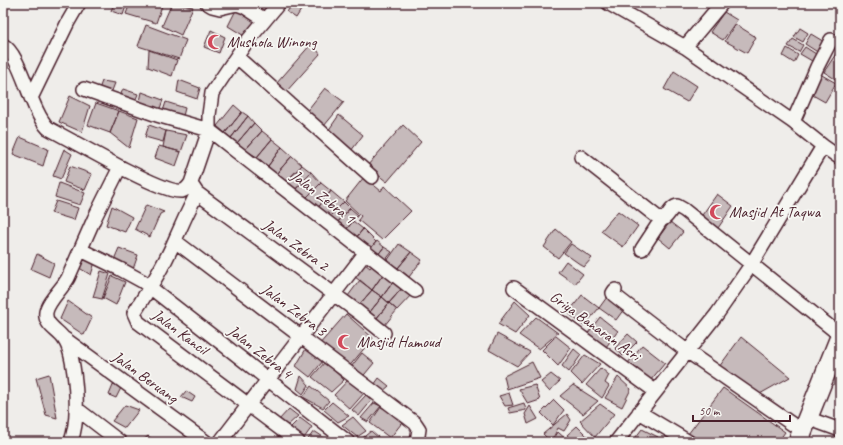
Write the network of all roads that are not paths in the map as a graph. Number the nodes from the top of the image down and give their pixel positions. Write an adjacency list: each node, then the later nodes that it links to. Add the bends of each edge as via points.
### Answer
1 (79, 3): 12 (street)
2 (207, 3): 6 (street, via 220,8 237,4)
3 (279, 3): 6 (street, Jalan Kancil)
4 (608, 3): 9 (street)
5 (722, 3): 9 (street)
6 (265, 20): 10 (street, Jalan Kancil)
7 (831, 40): 13 (street)
8 (3, 45): 12 (street, via 15,59)
9 (686, 47): 13 (street)
10 (237, 57): 14 (street, Jalan Kancil, via 212,92); 19 (street)
11 (84, 89): 14 (street)
12 (31, 98): 18 (street, via 48,128)
13 (793, 122): 15 (street)
14 (209, 130): 20 (street, Jalan Kancil); 25 (street, Jalan Zebra 1)
15 (823, 146): 17 (street); 26 (street)
16 (581, 158): 21 (street)
17 (840, 158)
18 (120, 167): 20 (street, via 168,189 180,192); 24 (street, Jalan Beruang)
19 (372, 177)
20 (194, 188): 22 (street, Jalan Kancil); 31 (street, Jalan Zebra 2)
21 (662, 220): 23 (street); 26 (street, via 677,206)
22 (175, 241): 27 (street, Jalan Kancil); 33 (street, Jalan Zebra 3)
23 (642, 249)
24 (81, 250): 27 (street, Jalan Zebra 4, via 131,274); 34 (street, Jalan Beruang, via 68,278 46,313 48,322)
25 (366, 252): 30 (street, Jalan Zebra 1); 31 (street)
26 (751, 265): 35 (street); 36 (street)
27 (150, 288): 37 (street, Jalan Zebra 4); 39 (street, Jalan Kancil, via 134,313 138,322)
28 (514, 288): 38 (street, Griya Banaran Asri)
29 (615, 290): 36 (street, via 614,295)
30 (415, 291)
31 (334, 294): 32 (street, Jalan Zebra 2); 33 (street)
32 (384, 333)
33 (301, 337): 37 (street); 50 (street, Jalan Zebra 3, via 415,423 419,429)
34 (65, 339): 40 (street, via 73,368); 46 (street, Jalan Beruang)
35 (839, 341): 43 (street)
36 (688, 352): 38 (street); 43 (street)
37 (268, 380): 39 (street); 49 (street, Jalan Zebra 4)
38 (655, 391): 41 (street)
39 (249, 405): 47 (street); 48 (street, Jalan Kancil)
40 (77, 410): 44 (street); 45 (street)
41 (639, 412): 51 (street); 52 (street)
42 (840, 430): 43 (street)
43 (803, 431)
44 (71, 442)
45 (120, 442)
46 (206, 442)
47 (220, 442)
48 (298, 442)
49 (348, 442)
50 (417, 442)
51 (616, 442)
52 (689, 442)

